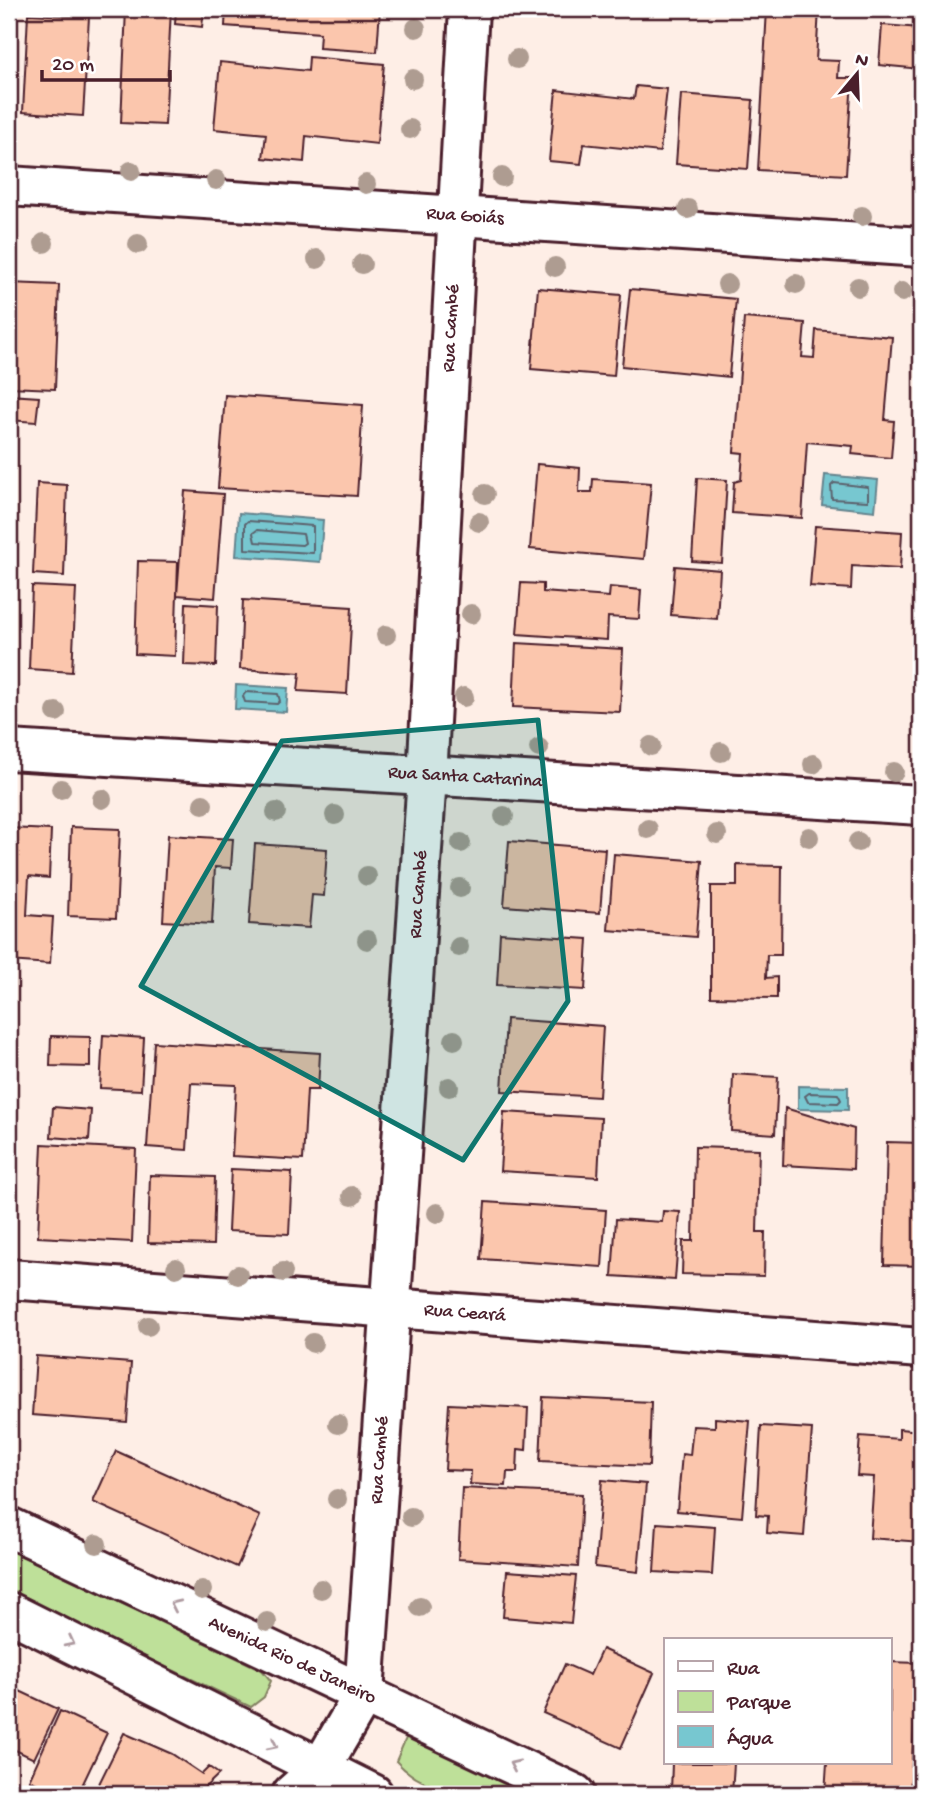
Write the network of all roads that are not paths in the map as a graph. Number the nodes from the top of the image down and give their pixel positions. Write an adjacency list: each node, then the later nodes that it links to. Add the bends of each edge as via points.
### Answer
1 (469, 9): 3 (street, Rua Cambé)
2 (9, 186): 3 (street, Rua Goiás)
3 (459, 216): 4 (street, Rua Goiás); 6 (street, Rua Cambé)
4 (921, 247)
5 (9, 750): 6 (street, Rua Santa Catarina)
6 (427, 777): 7 (street, Rua Santa Catarina); 9 (street, Rua Cambé)
7 (921, 805)
8 (9, 1279): 9 (street, Rua Ceará)
9 (389, 1308): 10 (street, Rua Ceará); 13 (street, Rua Cambé)
10 (921, 1348)
11 (9, 1527): 13 (street, Avenida Rio de Janeiro, one-way to 11)
12 (9, 1612): 14 (street, one-way to 14)
13 (364, 1694): 14 (street, Rua Cambé); 17 (street, Avenida Rio de Janeiro, one-way to 13)
14 (320, 1769): 15 (street, Rua Cambé); 16 (street)
15 (292, 1794)
16 (373, 1794)
17 (575, 1794)

